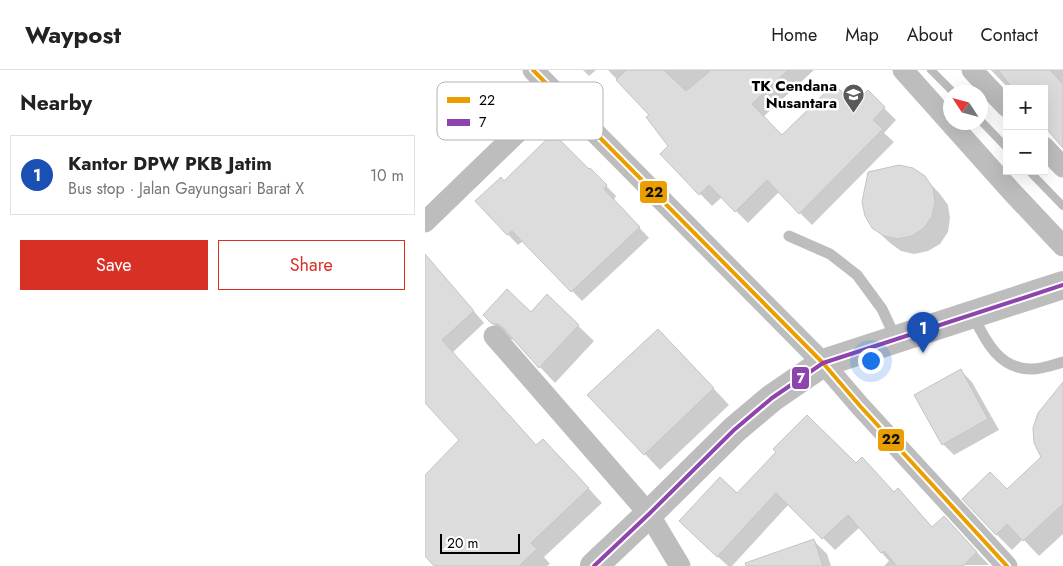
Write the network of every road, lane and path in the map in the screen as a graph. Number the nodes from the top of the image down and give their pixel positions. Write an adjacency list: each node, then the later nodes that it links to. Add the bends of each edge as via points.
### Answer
1 (533, 70): 4 (street)
2 (903, 70): 12 (street)
3 (972, 70): 5 (street)
4 (545, 82)
5 (1003, 103)
6 (510, 140): 10 (street)
7 (602, 140): 18 (street)
8 (1048, 151): 9 (street)
9 (1063, 167)
10 (425, 222)
11 (789, 236): 16 (lane, via 830,254 857,275 883,309)
12 (1063, 246)
13 (1063, 285): 14 (street)
14 (973, 315): 16 (street); 17 (lane, via 997,354 1010,366 1034,369)
15 (494, 336): 19 (street)
16 (896, 339): 18 (street)
17 (1063, 362)
18 (823, 363): 19 (street, via 772,398 734,430); 22 (street)
19 (649, 514): 20 (street); 21 (street)
20 (594, 566)
21 (680, 566)
22 (1007, 566)

